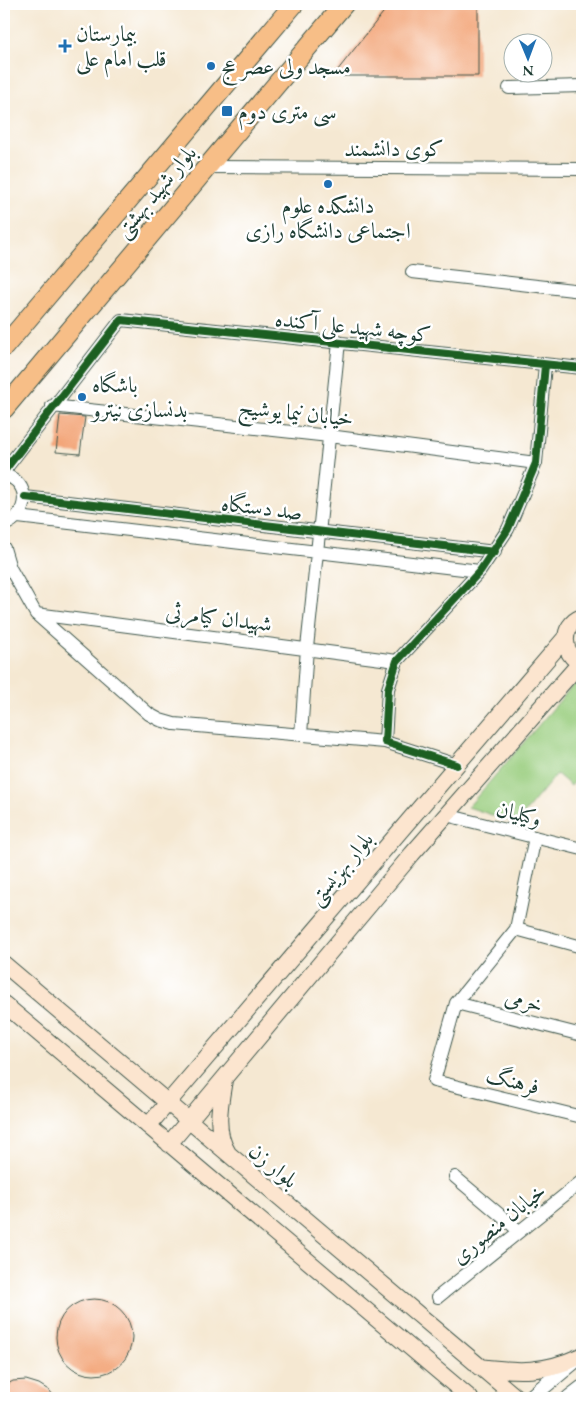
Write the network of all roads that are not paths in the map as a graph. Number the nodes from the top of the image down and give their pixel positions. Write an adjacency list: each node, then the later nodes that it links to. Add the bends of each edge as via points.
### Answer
1 (294, 4): 9 (main road, بلوار شهید بهشتی)
2 (344, 4): 5 (main road, بلوار شهید بهشتی)
3 (582, 86): 4 (street)
4 (510, 88)
5 (206, 167): 6 (street, کوی دانشمند); 12 (main road, بلوار شهید بهشتی)
6 (582, 169)
7 (412, 272): 8 (street)
8 (582, 291)
9 (18, 330): 11 (main road, بلوار شهید بهشتی); 13 (main road)
10 (339, 342): 14 (street, کوچه شهید علی آکنده); 17 (street, کوچه شهید علی آکنده, via 121,320); 19 (street)
11 (4, 347)
12 (49, 355): 16 (main road, via 24,369); 18 (main road, بلوار شهید بهشتی)
13 (4, 359)
14 (546, 365): 15 (street, کوچه شهید علی آکنده); 20 (street)
15 (582, 368)
16 (4, 393)
17 (52, 406): 19 (street, خیابان نیما یوشیج); 21 (street)
18 (4, 410)
19 (329, 436): 20 (street, خیابان نیما یوشیج); 26 (street)
20 (536, 462): 29 (street)
21 (4, 471)
22 (4, 475): 23 (street, via 17,481)
23 (24, 497): 24 (street); 26 (street, صد دستگاه)
24 (18, 517): 25 (street); 28 (street, صد دستگاه)
25 (4, 525)
26 (319, 532): 28 (street); 29 (street, صد دستگاه)
27 (4, 548): 32 (street, via 10,568)
28 (317, 552): 30 (street, صد دستگاه); 34 (street)
29 (495, 552): 30 (street)
30 (480, 571): 35 (street)
31 (582, 608): 33 (street)
32 (36, 614): 34 (street, شهیدان کیامرثی); 37 (street, via 160,720)
33 (573, 626): 36 (main road, via 569,653); 39 (main road, بلوار بهزیستی)
34 (307, 648): 35 (street, شهیدان کیامرثی); 37 (street)
35 (397, 661): 38 (street, via 388,689)
36 (581, 663): 40 (main road, بلوار بهزیستی)
37 (301, 735): 38 (street)
38 (386, 742): 39 (street)
39 (457, 765): 42 (main road, بلوار بهزیستی)
40 (446, 815): 41 (street, وکیلیان); 44 (main road, بلوار بهزیستی)
41 (535, 837): 43 (street, وکیلیان); 45 (street)
42 (395, 838): 44 (main road); 52 (main road, بلوار بهزیستی)
43 (582, 849)
44 (412, 854): 51 (main road, بلوار بهزیستی)
45 (516, 929): 46 (street); 48 (street)
46 (582, 946)
47 (4, 964): 52 (main road, بلوار زن)
48 (456, 1003): 50 (street, خرمی); 53 (street, فرهنگ, via 434,1081)
49 (4, 1004): 55 (main road)
50 (582, 1035)
51 (224, 1079): 54 (main road, بلوار بهزیستی); 57 (main road, via 219,1127 222,1144)
52 (168, 1104): 54 (main road, بلوار زن); 55 (main road, بلوار بهزیستی)
53 (582, 1117)
54 (188, 1122): 56 (main road, بلوار بهزیستی); 57 (main road, بلوار زن)
55 (148, 1126): 56 (main road)
56 (169, 1144): 65 (main road)
57 (232, 1159): 63 (main road, بلوار زن)
58 (455, 1177): 60 (street)
59 (582, 1180): 60 (street, خیابان منصوری)
60 (519, 1231): 61 (street, خیابان منصوری)
61 (438, 1297)
62 (582, 1355): 63 (main road, via 552,1368 537,1370); 67 (street)
63 (479, 1367): 66 (main road, بلوار زن)
64 (582, 1388): 68 (street)
65 (470, 1398)
66 (517, 1398)
67 (530, 1398)
68 (569, 1398)

